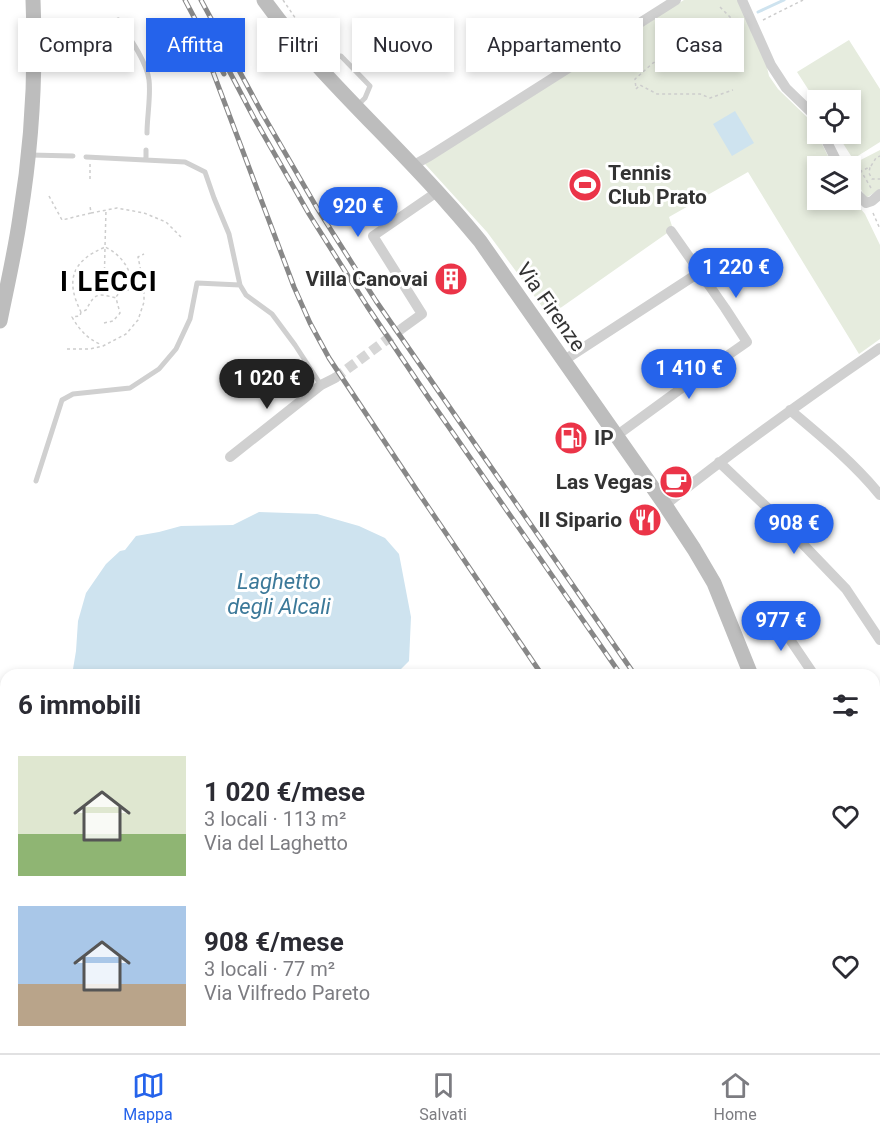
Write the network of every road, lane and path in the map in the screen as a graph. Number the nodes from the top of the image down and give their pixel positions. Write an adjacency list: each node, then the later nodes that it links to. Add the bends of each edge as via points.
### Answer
1 (33, 0): 19 (main road)
2 (264, 0): 9 (main road, Via Firenze)
3 (283, 0): 10 (path)
4 (676, 0): 24 (street)
5 (742, 0): 16 (street, via 771,65 786,88)
6 (803, 0): 8 (path)
7 (720, 7): 14 (path, via 733,20 737,34 722,44 709,31 653,63 635,79 636,89 640,85 657,94 700,94 710,98)
8 (768, 17)
9 (277, 18)
10 (295, 18)
11 (134, 44): 17 (lane, via 149,78)
12 (340, 56): 15 (lane, via 370,86)
13 (324, 72): 15 (main road, Via Firenze)
14 (733, 90)
15 (356, 107): 24 (main road, Via Firenze)
16 (807, 108)
17 (147, 133)
18 (146, 150): 23 (lane)
19 (28, 154): 20 (lane); 46 (main road)
20 (73, 156)
21 (880, 156): 25 (path)
22 (88, 157): 23 (lane); 27 (path)
23 (146, 160): 42 (lane, via 185,162 205,172 229,234)
24 (412, 166): 28 (main road, Via Firenze)
25 (870, 167): 26 (path, via 872,179); 29 (path, via 861,171)
26 (880, 179)
27 (90, 180)
28 (437, 192): 48 (street, via 372,236 422,314); 52 (main road, Via Firenze, via 480,241)
29 (879, 195): 32 (street)
30 (49, 196): 35 (path, via 62,220)
31 (861, 198): 32 (street)
32 (866, 203): 36 (path)
33 (90, 206): 35 (path)
34 (106, 210): 35 (path); 38 (path, via 144,213 166,222); 39 (path)
35 (91, 213)
36 (880, 229)
37 (671, 231): 41 (street)
38 (181, 237)
39 (105, 247): 43 (path); 44 (path, via 117,254 133,282 131,289); 45 (path, via 79,264 73,279 74,297)
40 (144, 254): 49 (path, via 138,257 144,286 138,320 126,334)
41 (700, 272): 52 (street); 56 (street, via 747,342)
42 (240, 285): 54 (lane, via 272,314); 59 (lane, via 197,283 190,319 176,350 159,369 130,388 73,394 62,400)
43 (104, 295): 44 (path); 45 (path, via 93,297)
44 (116, 298): 47 (path, via 120,313 114,321)
45 (81, 312): 49 (path, via 80,316 72,317 79,328)
46 (0, 321)
47 (104, 323)
48 (404, 327)
49 (103, 346): 51 (path)
50 (880, 348): 55 (street)
51 (67, 349)
52 (563, 361): 56 (main road, Via Firenze)
53 (335, 378): 54 (street)
54 (321, 385): 57 (street)
55 (790, 410): 58 (street); 60 (street)
56 (616, 436): 61 (main road, Via Firenze)
57 (230, 457)
58 (719, 462): 61 (street); 64 (street, via 846,589)
59 (36, 481)
60 (880, 495)
61 (665, 505): 63 (main road, Via Firenze, via 714,583)
62 (772, 613): 63 (path); 66 (street)
63 (735, 635): 65 (main road, Via Firenze)
64 (880, 640)
65 (749, 669)
66 (810, 669)

